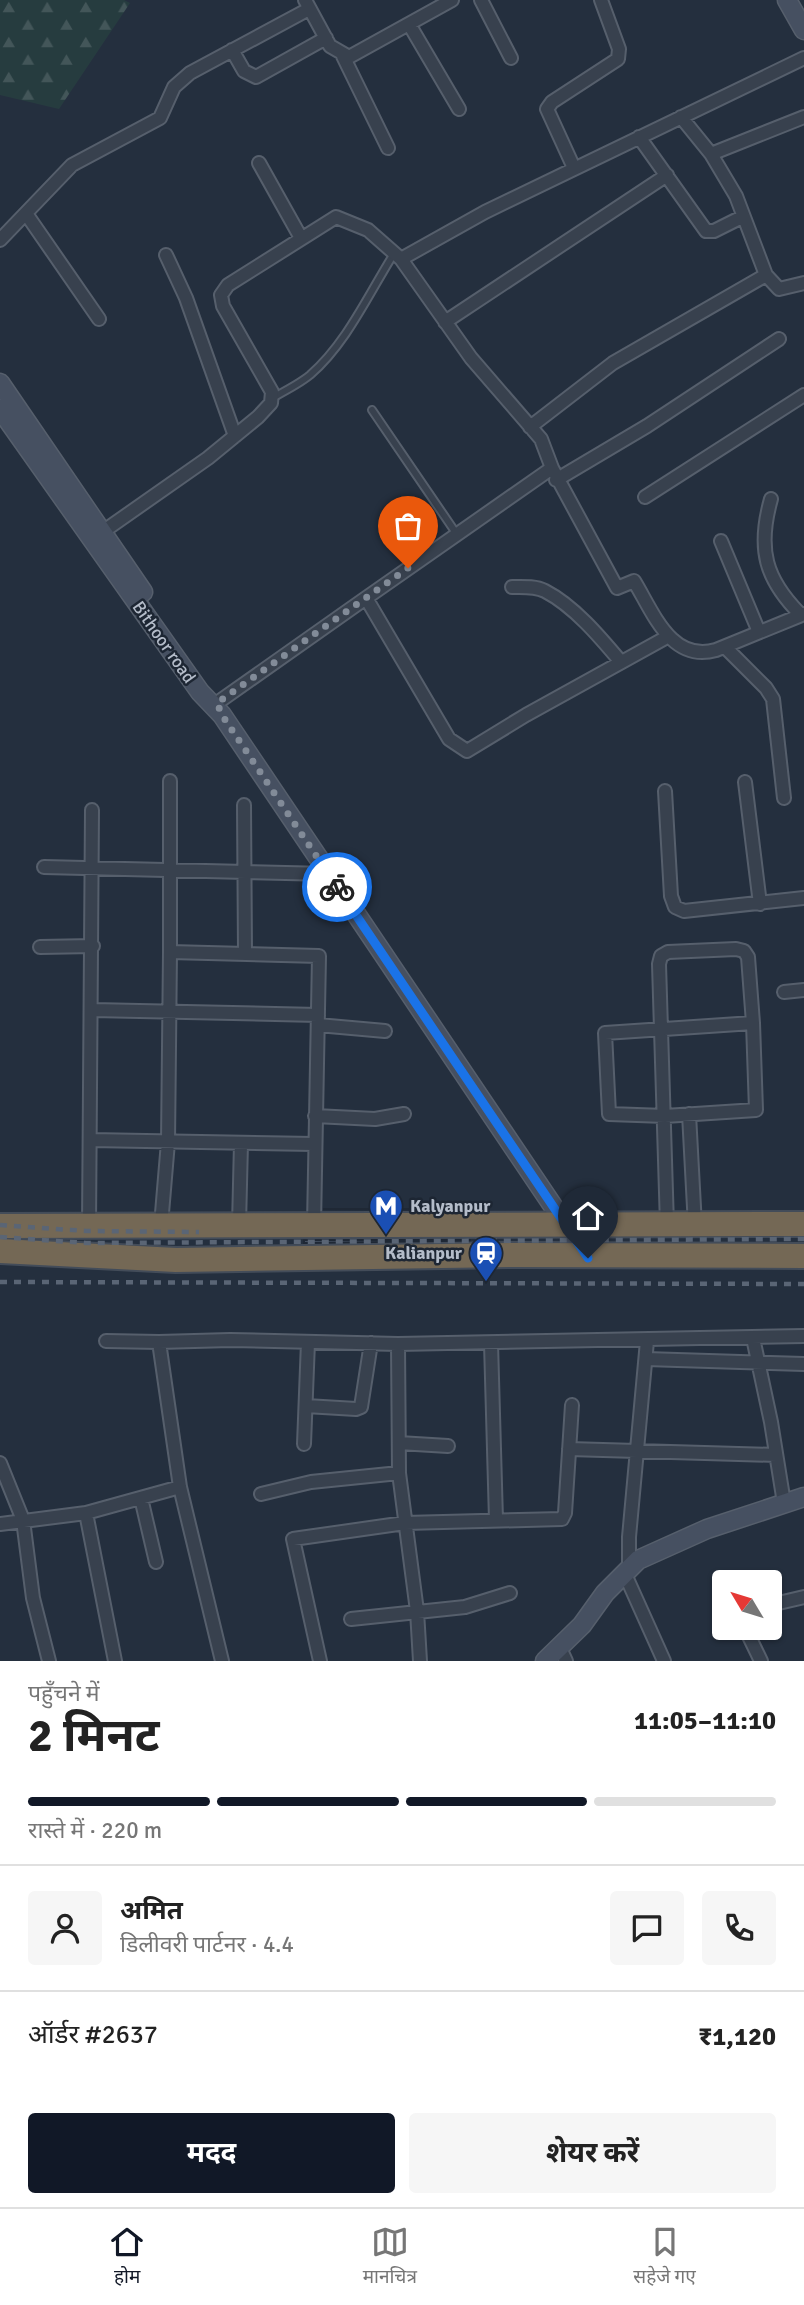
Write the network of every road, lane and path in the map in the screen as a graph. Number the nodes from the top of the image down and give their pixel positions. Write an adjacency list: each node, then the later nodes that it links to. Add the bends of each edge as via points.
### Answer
1 (452, 0): 6 (street)
2 (481, 0): 11 (street)
3 (601, 0): 20 (street, via 619,49 618,59 547,109)
4 (787, 0): 7 (street)
5 (307, 5): 8 (street); 9 (street)
6 (409, 24): 10 (street, via 357,55); 13 (street)
7 (804, 30)
8 (326, 38): 9 (street, via 257,77 244,71); 10 (street)
9 (232, 50): 22 (street, via 180,81 165,112 152,124 64,173)
10 (343, 56): 17 (street)
11 (511, 58)
12 (804, 58): 14 (street)
13 (459, 109)
14 (681, 117): 16 (street); 18 (street)
15 (804, 117): 18 (street)
16 (639, 137): 20 (street); 21 (street)
17 (388, 148)
18 (711, 154): 23 (street, via 736,196)
19 (259, 163): 24 (street)
20 (574, 168): 27 (street)
21 (667, 175): 23 (street, via 708,233); 31 (street)
22 (27, 215): 25 (street); 30 (street)
23 (742, 217): 28 (street)
24 (302, 237): 27 (street, via 327,221 344,218 377,235); 35 (street, via 228,285 221,295)
25 (0, 240)
26 (166, 255): 39 (street)
27 (398, 256): 31 (street); 35 (lane, via 318,367)
28 (766, 275): 29 (street, via 779,289); 38 (street, via 613,363)
29 (804, 283)
30 (99, 319)
31 (445, 321): 38 (street)
32 (779, 339): 40 (street, via 647,426)
33 (0, 383): 43 (street)
34 (804, 395): 41 (street)
35 (272, 398): 39 (street, via 267,409)
36 (0, 409): 53 (street, Bithoor road, via 200,692)
37 (372, 410): 44 (lane)
38 (530, 426): 40 (street, via 545,447)
39 (235, 436): 43 (street)
40 (554, 474): 44 (street); 50 (street, via 617,588 634,581)
41 (645, 497)
42 (771, 499): 48 (street, via 764,537 771,574 780,594)
43 (102, 533): 53 (street, via 210,685)
44 (456, 533): 47 (street)
45 (722, 541): 49 (street)
46 (512, 587): 52 (street, via 539,589 550,595 597,634)
47 (366, 598): 52 (street, via 449,739 463,751); 53 (street)
48 (803, 614): 49 (street)
49 (759, 632): 51 (street)
50 (667, 637): 51 (street, via 697,653); 52 (street)
51 (725, 647): 57 (street, via 773,699)
52 (621, 662)
53 (219, 709): 64 (street, Bithoor road)
54 (170, 781): 62 (street)
55 (745, 782): 66 (street)
56 (664, 792): 66 (street, via 675,907 684,911)
57 (783, 798)
58 (244, 805): 63 (street)
59 (92, 810): 61 (street)
60 (44, 867): 61 (street)
61 (93, 868): 62 (street); 67 (street)
62 (169, 870): 63 (street); 69 (street)
63 (245, 873): 64 (street); 70 (street)
64 (328, 874): 87 (street, Bithoor road)
65 (804, 898): 66 (street)
66 (760, 904)
67 (93, 946): 68 (street); 73 (street)
68 (40, 947)
69 (170, 952): 70 (street); 74 (street)
70 (245, 953): 75 (street, via 319,956)
71 (804, 990): 72 (street)
72 (783, 992)
73 (93, 1010): 74 (street); 83 (street)
74 (170, 1010): 75 (street); 84 (street)
75 (318, 1020): 78 (street); 82 (street)
76 (752, 1023): 77 (street); 77 (street, via 744,951 668,952 659,964); 80 (street, via 756,1110)
77 (661, 1029): 81 (street); 81 (street, via 605,1033 604,1062 609,1114)
78 (386, 1031)
79 (404, 1114): 82 (street, via 374,1119)
80 (689, 1114): 81 (street); 95 (street)
81 (665, 1115): 92 (street)
82 (315, 1116): 86 (street)
83 (91, 1140): 84 (street); 94 (street)
84 (168, 1142): 85 (street); 89 (street)
85 (241, 1143): 86 (street); 90 (street)
86 (314, 1144): 91 (street)
87 (566, 1224): 91 (highway); 92 (highway); 98 (street, Bithoor road)
88 (804, 1224): 95 (highway)
89 (161, 1225): 90 (highway); 94 (highway)
90 (239, 1225): 91 (highway)
91 (314, 1225)
92 (667, 1225): 95 (highway)
93 (0, 1226): 94 (highway)
94 (89, 1226)
95 (695, 1226)
96 (0, 1251): 98 (highway, via 176,1260)
97 (804, 1256): 98 (highway)
98 (588, 1258)
99 (804, 1336): 100 (street)
100 (753, 1338): 102 (street); 109 (street)
101 (106, 1341): 103 (street)
102 (647, 1341): 106 (street); 108 (street)
103 (159, 1342): 104 (street); 121 (street)
104 (308, 1342): 105 (street); 112 (street)
105 (372, 1343): 107 (street); 112 (street, via 361,1406)
106 (491, 1343): 107 (street); 128 (street)
107 (398, 1344): 113 (street)
108 (646, 1359): 109 (street); 117 (street)
109 (759, 1364): 110 (street); 118 (street)
110 (804, 1364)
111 (572, 1405): 116 (street)
112 (306, 1406): 114 (street)
113 (399, 1443): 115 (street); 120 (street)
114 (304, 1444)
115 (448, 1446)
116 (569, 1449): 117 (street); 128 (street, via 564,1518)
117 (637, 1450): 118 (street); 132 (street)
118 (776, 1455): 125 (street)
119 (0, 1463): 127 (street)
120 (399, 1473): 122 (street, via 311,1482); 129 (street)
121 (180, 1487): 124 (street); 142 (street)
122 (261, 1494)
123 (804, 1497): 125 (street)
124 (141, 1498): 126 (street); 131 (street)
125 (784, 1503): 132 (street, via 667,1545)
126 (86, 1513): 127 (street); 141 (street)
127 (23, 1520): 130 (street); 140 (street, via 33,1598)
128 (496, 1520): 129 (street)
129 (405, 1523): 136 (street); 143 (street, via 293,1539)
130 (0, 1524)
131 (156, 1562)
132 (626, 1570): 139 (street); 146 (street)
133 (510, 1593): 136 (street, via 465,1607)
134 (804, 1597): 135 (street)
135 (782, 1602)
136 (417, 1611): 137 (street); 144 (street)
137 (351, 1619)
138 (751, 1640): 147 (street)
139 (563, 1654): 145 (street)
140 (49, 1661)
141 (115, 1661)
142 (222, 1661)
143 (320, 1661)
144 (419, 1661)
145 (545, 1661)
146 (664, 1661)
147 (761, 1661)

